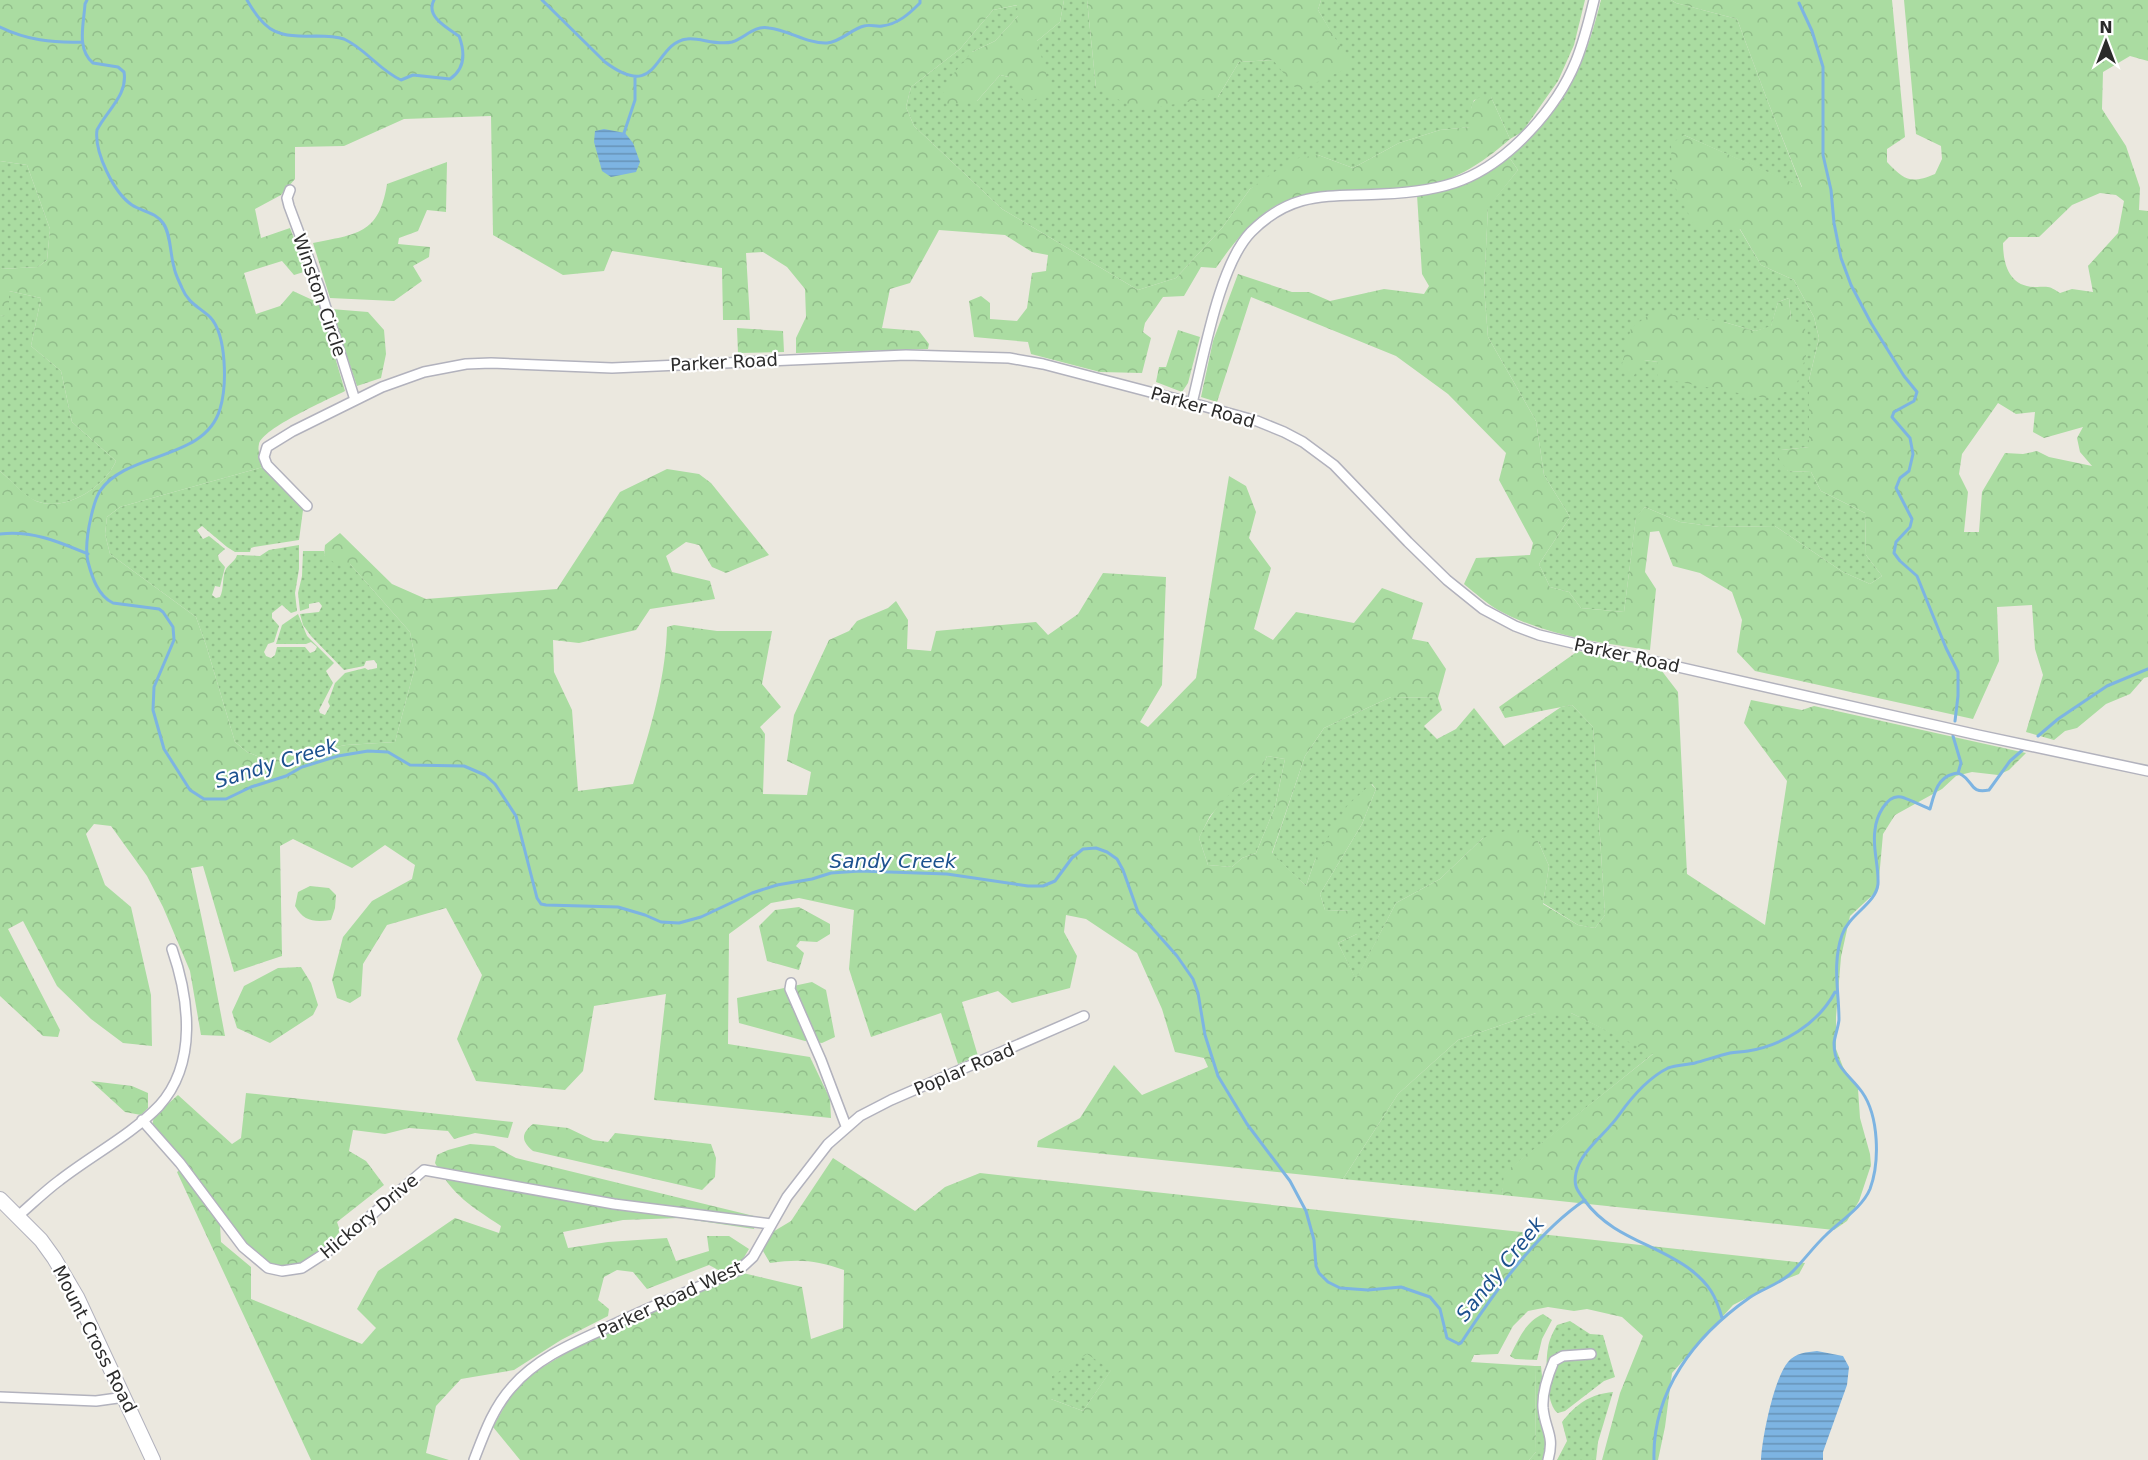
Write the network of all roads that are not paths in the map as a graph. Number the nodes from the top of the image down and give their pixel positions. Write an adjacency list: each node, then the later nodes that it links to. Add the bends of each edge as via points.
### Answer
1 (1594, 0): 4 (street, via 1575,63 1551,105 1515,145 1484,168 1463,180 1424,190 1326,195 1296,201 1250,233 1237,250 1225,278)
2 (290, 190): 3 (street, Winston Circle, via 287,198)
3 (355, 400): 4 (street, Parker Road, via 404,378 466,364 612,368 937,354 1032,362); 5 (street, Parker Road, via 293,430 264,452 267,465)
4 (1192, 403): 6 (street, Parker Road, via 1275,428 1317,452 1447,580 1483,609 1515,626 1577,644)
5 (306, 506)
6 (2148, 771)
7 (172, 949): 10 (street, via 184,993 185,1052 163,1101)
8 (791, 983): 11 (street, via 790,989)
9 (1084, 1016): 11 (street, Poplar Road, via 891,1100)
10 (142, 1120): 13 (street, via 59,1180); 14 (street, Hickory Drive, via 243,1247 268,1268 282,1272 302,1268 333,1248 424,1170 614,1204)
11 (846, 1126): 14 (street, Parker Road West, via 787,1197)
12 (0, 1199): 13 (main road, Mount Cross Road)
13 (18, 1216): 16 (main road, Mount Cross Road, via 54,1258)
14 (771, 1224): 19 (street, Parker Road West, via 753,1257 739,1270 572,1344 527,1372 494,1412)
15 (1591, 1354): 20 (street, via 1563,1356 1554,1361 1543,1401 1552,1442)
16 (125, 1397): 17 (street, via 96,1401); 18 (main road, Mount Cross Road)
17 (0, 1398)
18 (153, 1460)
19 (474, 1460)
20 (1548, 1460)

